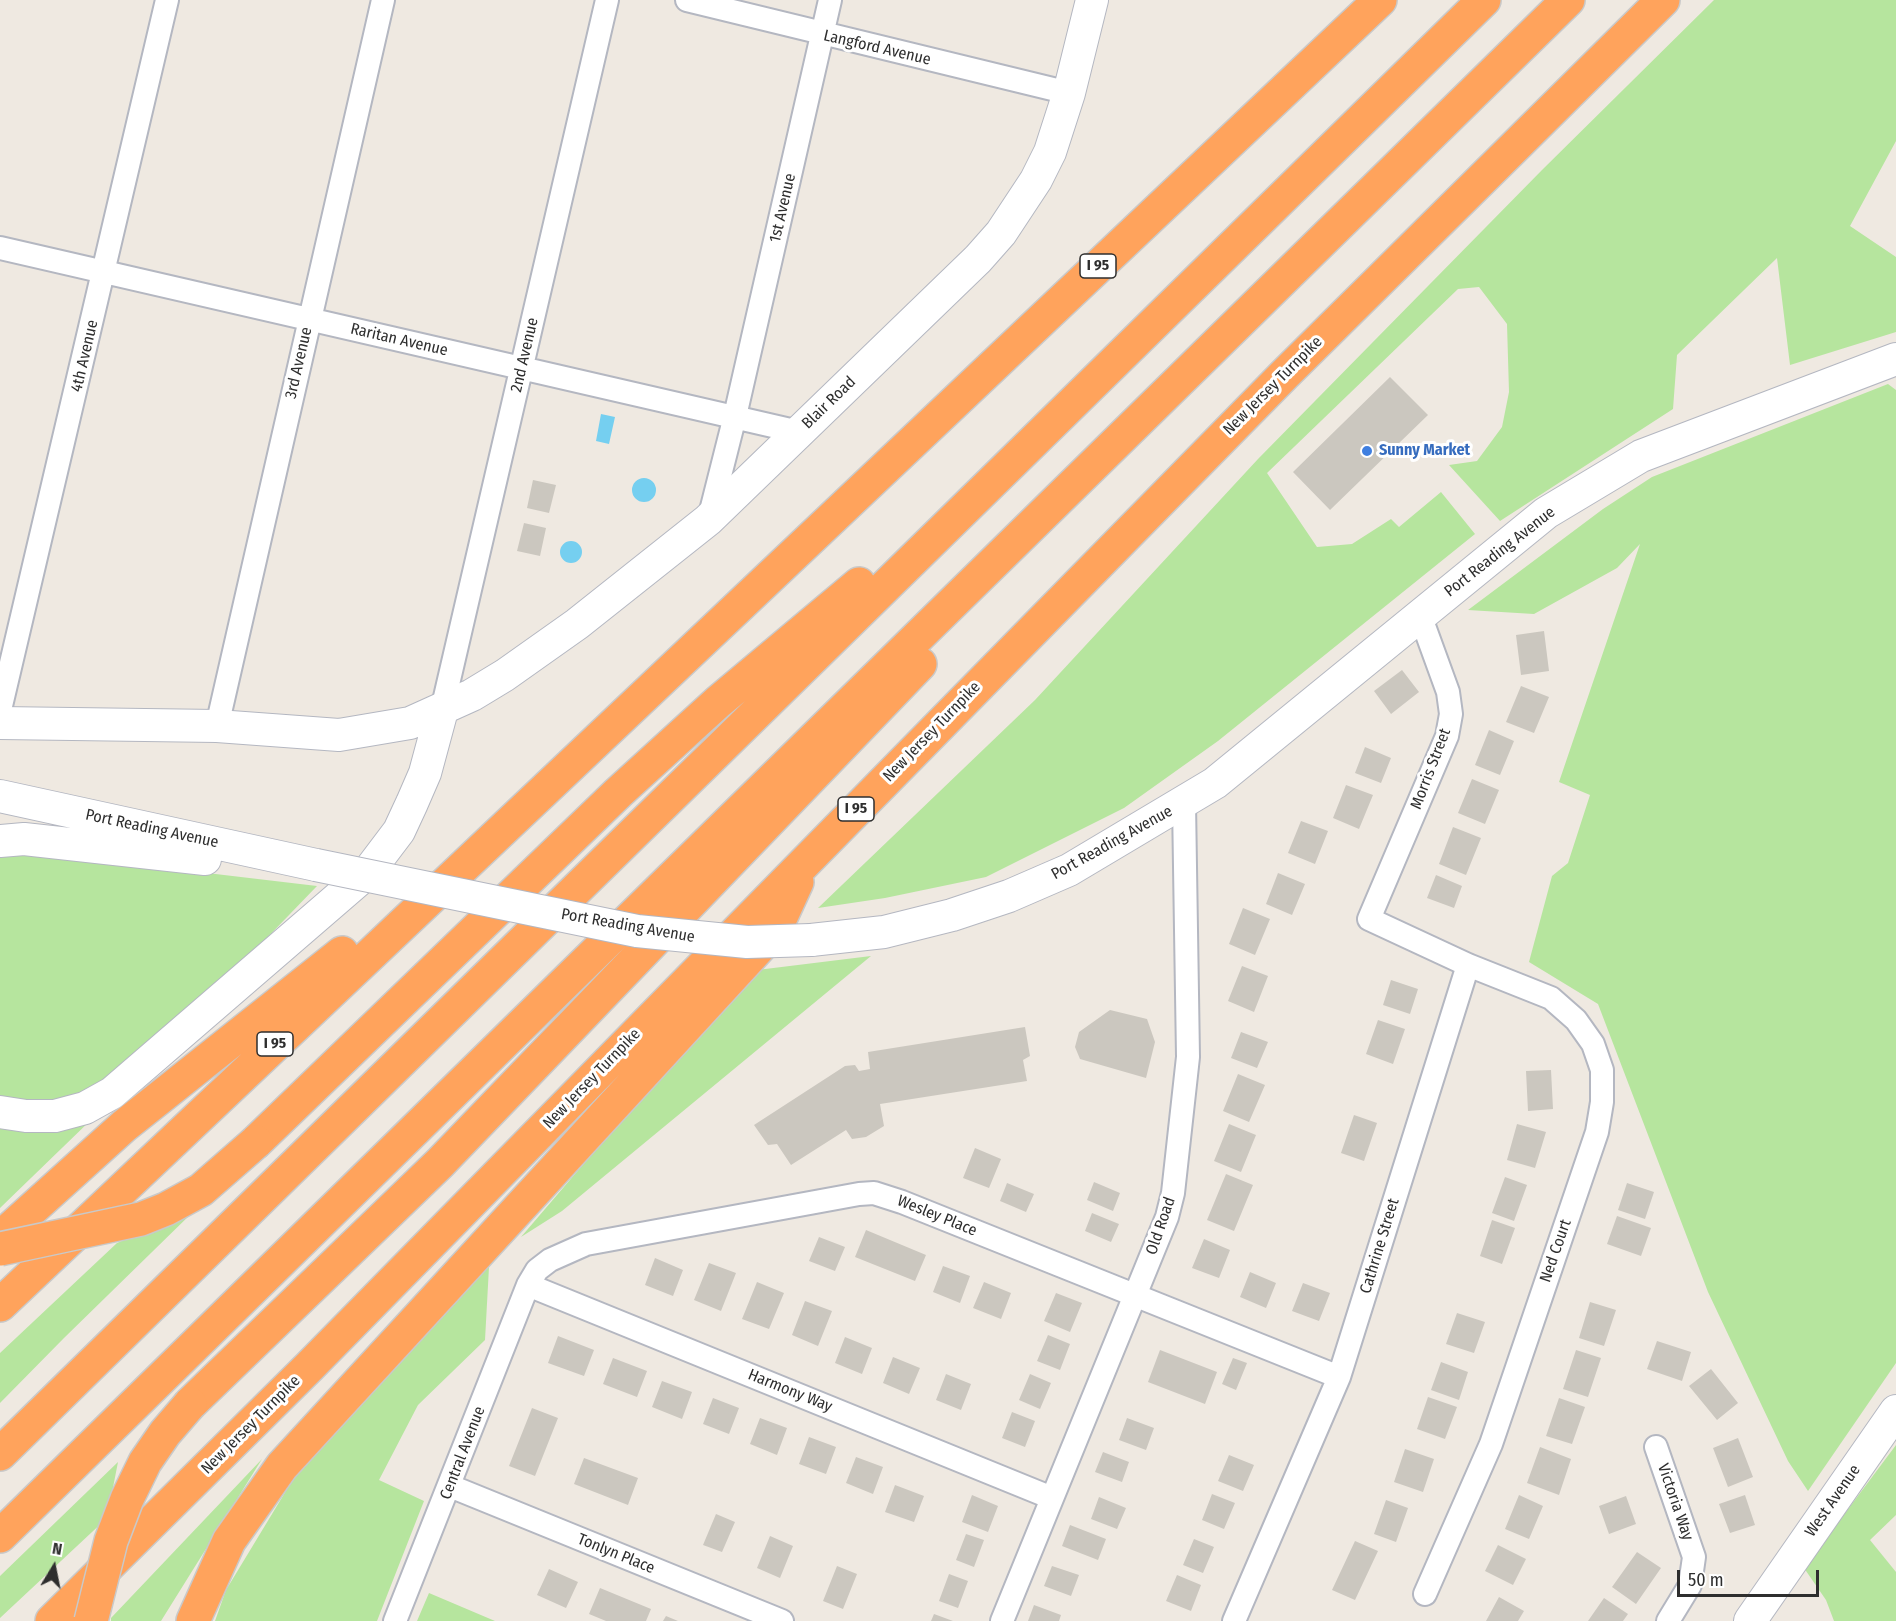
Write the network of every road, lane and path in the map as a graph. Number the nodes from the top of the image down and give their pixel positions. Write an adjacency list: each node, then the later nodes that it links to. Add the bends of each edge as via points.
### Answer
1 (167, 0): 14 (street, 4th Avenue)
2 (383, 0): 16 (street, 3rd Avenue)
3 (607, 0): 18 (street, 2nd Avenue)
4 (687, 0): 11 (street, Langford Avenue)
5 (830, 0): 11 (street, 1st Avenue)
6 (1092, 0): 12 (main road, Blair Road)
7 (1380, 0): 28 (highway, I 95)
8 (1484, 0): 21 (highway)
9 (1568, 0): 15 (highway)
10 (1663, 0): 32 (highway, New Jersey Turnpike / I 95, via 1284,375)
11 (821, 35): 12 (street, Langford Avenue); 19 (street, 1st Avenue)
12 (1069, 93): 20 (main road, Blair Road, via 1050,152 1001,233)
13 (0, 248): 14 (street, Raritan Avenue)
14 (105, 272): 16 (street, Raritan Avenue); 24 (street, 4th Avenue)
15 (1252, 310): 47 (highway); 50 (highway, bridge, via 968,613 440,1163 165,1432 127,1499 111,1541)
16 (308, 319): 18 (street, Raritan Avenue); 27 (street, 3rd Avenue)
17 (1896, 360): 23 (main road, Port Reading Avenue, via 1641,456 1546,513)
18 (522, 368): 19 (street, Raritan Avenue); 25 (street, 2nd Avenue)
19 (735, 416): 20 (street, Raritan Avenue); 22 (street, 1st Avenue)
20 (799, 432): 22 (main road, Blair Road)
21 (1015, 458): 37 (highway, bridge, via 718,702 618,793 232,1165 201,1190 141,1219); 44 (highway)
22 (708, 520): 25 (main road, Blair Road, via 546,647)
23 (1420, 615): 30 (main road, Port Reading Avenue, via 1215,783); 34 (street, Morris Street, via 1448,692 1451,714 1447,736 1369,919)
24 (0, 710)
25 (442, 710): 27 (main road, via 410,723 339,735); 35 (main road, via 412,803 399,831 368,872 112,1093 85,1108 55,1116)
26 (0, 723): 27 (main road)
27 (217, 726)
28 (551, 783): 36 (highway, via 267,1015 124,1126); 40 (highway, I 95)
29 (0, 796): 33 (main road, Port Reading Avenue)
30 (1184, 802): 33 (main road, Port Reading Avenue, bridge, via 1069,870 1009,896 884,932 811,940 747,942 637,931); 39 (street, Old Road, via 1188,1057 1173,1193)
31 (0, 841): 33 (main road, via 24,839 225,861)
32 (806, 860): 49 (highway, New Jersey Turnpike / I 95, via 309,1367); 51 (highway, via 775,930 282,1466 229,1541)
33 (316, 865)
34 (1468, 965): 41 (street, Cathrine Street); 48 (street, Ned Court, via 1551,998 1576,1020 1593,1044 1602,1070 1602,1102 1597,1132 1491,1444)
35 (0, 1112)
36 (0, 1238)
37 (0, 1249)
38 (528, 1285): 39 (street, Wesley Place, via 537,1270 550,1260 586,1244 874,1193); 45 (street, Central Avenue); 46 (street, Harmony Way)
39 (1134, 1295): 41 (street, Wesley Place); 46 (street, Old Road)
40 (0, 1305)
41 (1339, 1377): 55 (street, Cathrine Street)
42 (1896, 1412): 57 (main road, West Avenue)
43 (1656, 1447): 56 (street, Victoria Way, via 1694,1557 1690,1585)
44 (0, 1454)
45 (450, 1486): 52 (street, Central Avenue); 53 (street, Tonlyn Place)
46 (1052, 1498): 54 (street, Old Road)
47 (0, 1536)
48 (1425, 1594)
49 (52, 1621)
50 (92, 1621)
51 (193, 1621)
52 (395, 1621)
53 (782, 1621)
54 (1002, 1621)
55 (1234, 1621)
56 (1668, 1621)
57 (1750, 1621)

